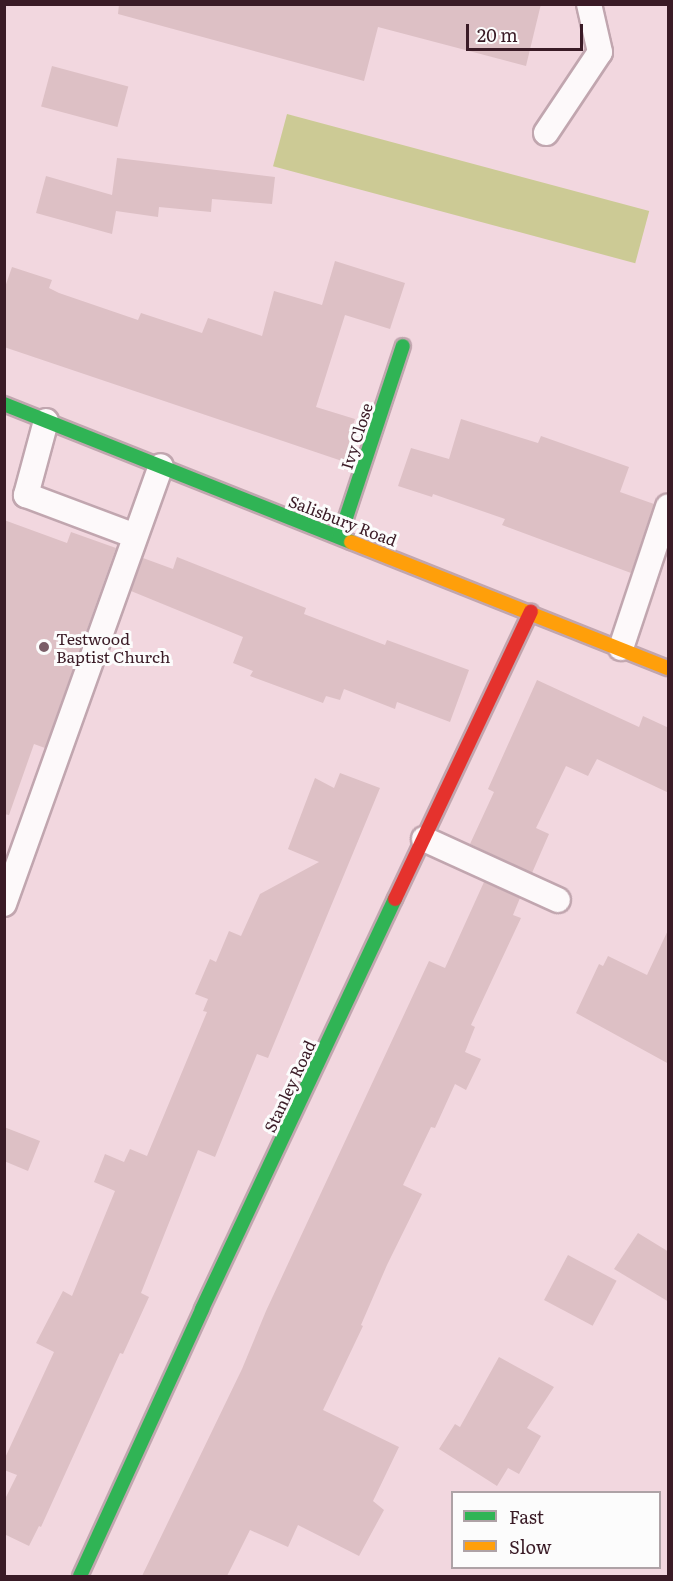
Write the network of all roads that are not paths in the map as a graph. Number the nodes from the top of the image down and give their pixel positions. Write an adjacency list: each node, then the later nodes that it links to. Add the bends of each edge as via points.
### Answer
1 (589, 4): 2 (lane, via 600,52)
2 (546, 133)
3 (403, 346): 9 (street, Ivy Close)
4 (4, 404): 5 (street, Salisbury Road)
5 (46, 421): 6 (street, Salisbury Road); 8 (lane, via 26,495)
6 (161, 466): 8 (lane); 9 (street, Salisbury Road)
7 (669, 507): 11 (lane)
8 (135, 536): 15 (lane)
9 (340, 536): 10 (street, Salisbury Road)
10 (531, 611): 11 (street, Salisbury Road); 13 (street, Stanley Road)
11 (621, 648): 12 (street, Salisbury Road)
12 (669, 668)
13 (424, 839): 14 (lane); 16 (street, Stanley Road)
14 (558, 900)
15 (4, 904)
16 (80, 1576)

